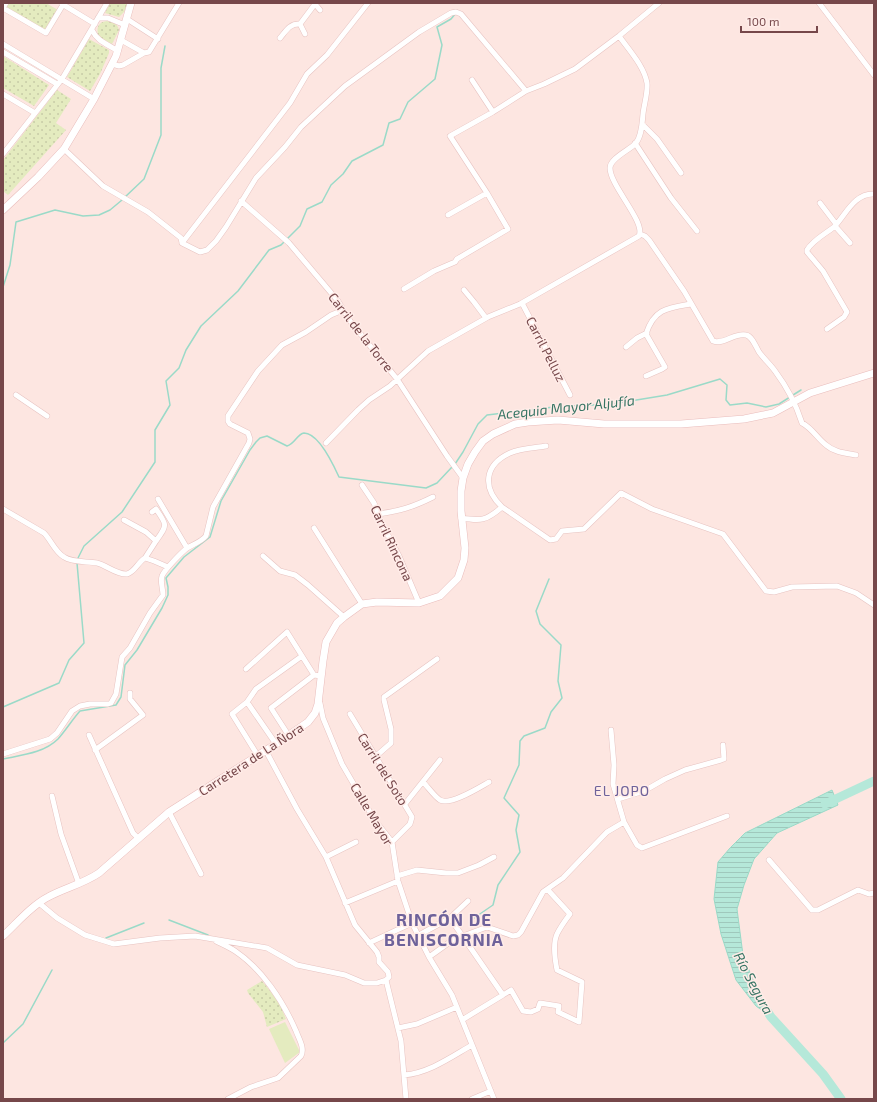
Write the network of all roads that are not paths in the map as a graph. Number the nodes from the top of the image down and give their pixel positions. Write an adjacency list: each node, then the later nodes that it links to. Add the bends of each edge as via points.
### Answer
1 (6, 3): 10 (street)
2 (63, 3): 10 (street, via 46,33); 14 (street)
3 (107, 3): 12 (street)
4 (131, 3): 13 (main road)
5 (179, 3): 20 (street)
6 (368, 3): 50 (street, via 327,55 307,74 290,103)
7 (659, 3): 18 (street)
8 (819, 3): 27 (street)
9 (314, 4): 11 (street); 15 (street)
10 (3, 8)
11 (320, 10)
12 (98, 18): 13 (street); 14 (street)
13 (126, 22): 20 (street); 21 (main road)
14 (95, 24): 16 (street)
15 (300, 24): 17 (street); 19 (street, via 290,26)
16 (92, 30): 23 (street, via 100,41); 28 (street)
17 (305, 34)
18 (619, 36): 31 (street, via 575,69); 36 (street, via 635,58 645,78 647,90)
19 (280, 38)
20 (158, 39): 25 (street, via 149,52)
21 (121, 40): 23 (main road); 25 (street)
22 (3, 44): 28 (street)
23 (118, 50): 26 (main road)
24 (3, 52): 30 (street)
25 (144, 53): 26 (street, via 123,65)
26 (112, 64): 33 (main road)
27 (874, 75)
28 (62, 79): 30 (street); 33 (street)
29 (472, 80): 34 (street)
30 (57, 84): 35 (street)
31 (526, 91): 34 (street); 43 (street, via 461,14 456,12 419,32 345,86 301,127 256,178)
32 (3, 94): 35 (street)
33 (94, 98): 38 (main road)
34 (493, 112): 41 (street, via 450,136)
35 (35, 113): 39 (street)
36 (642, 124): 37 (street); 40 (street, via 657,139)
37 (636, 143): 48 (street, via 671,198); 49 (street, via 610,167 616,184 636,220)
38 (64, 149): 45 (main road, via 38,178); 50 (street, via 103,186 148,212 181,238)
39 (3, 154)
40 (681, 173)
41 (487, 193): 46 (street); 52 (street, via 508,229 455,262)
42 (874, 194): 47 (street, via 869,194 854,203)
43 (241, 201): 50 (street, via 226,227 207,250 200,252); 56 (street, Carril de la Torre, via 289,242)
44 (820, 203): 47 (street)
45 (3, 210)
46 (448, 215)
47 (835, 225): 51 (street); 58 (street, via 807,250 846,312 844,317)
48 (697, 231)
49 (640, 234): 54 (street, via 636,239); 55 (street, via 645,236 673,274)
50 (182, 243)
51 (850, 243)
52 (404, 289)
53 (464, 290): 57 (street)
54 (522, 303): 57 (street); 65 (street, Carril Pelluz)
55 (691, 304): 59 (street, via 656,314); 66 (street, via 714,342 744,334 748,336 777,373)
56 (343, 310): 63 (street, Carril de la Torre); 83 (street, via 282,345 258,371 228,416 230,424 248,433 250,439 213,507 206,536)
57 (486, 318): 63 (street, via 428,351)
58 (827, 329)
59 (646, 333): 60 (street); 62 (street, via 665,367)
60 (626, 347)
61 (874, 373): 66 (main road)
62 (646, 376)
63 (397, 379): 68 (street, via 369,400); 71 (street, Carril de la Torre)
64 (16, 395): 67 (street)
65 (570, 395)
66 (792, 398): 70 (street, via 802,423 826,445 836,451); 71 (main road, via 772,413 744,419 681,424 604,424 558,420 515,424 493,434 483,442 471,458)
67 (47, 416)
68 (326, 443)
69 (546, 446): 75 (street, via 511,453 490,471 488,486 494,500)
70 (856, 455)
71 (463, 478): 79 (main road)
72 (362, 485): 78 (street, Carril Rincona)
73 (433, 497): 78 (street, via 398,511)
74 (158, 499): 83 (street)
75 (502, 507): 79 (street, via 479,521); 89 (street, via 550,540 556,539 562,532 584,529 621,493 652,509 723,534 766,590 774,592 792,587 837,586 856,593)
76 (3, 508): 85 (street, via 44,533 59,553 70,560 99,563 127,574)
77 (152, 512): 82 (street, via 156,509 164,521 165,528)
78 (378, 514): 87 (street, Carril Rincona)
79 (462, 518): 87 (main road, via 465,548 458,578 440,596)
80 (124, 520): 82 (street, via 146,532)
81 (314, 528): 88 (street)
82 (156, 541): 85 (street)
83 (187, 548): 86 (street)
84 (263, 556): 90 (street, via 280,571 295,575)
85 (145, 558): 86 (street)
86 (168, 567): 108 (street, via 161,581 163,595 130,648 120,659 114,700 108,704 80,706 72,711 50,739)
87 (419, 603): 88 (main road)
88 (362, 604): 90 (main road, Carretera de La Ñora)
89 (874, 605)
90 (344, 617): 94 (main road, Carretera de La Ñora, via 337,623 326,642)
91 (302, 656): 93 (street, via 287,632); 94 (street); 97 (street, via 256,689)
92 (437, 659): 110 (street, via 384,697 391,729 391,743)
93 (246, 669)
94 (318, 675): 96 (main road, Carretera de La Ñora); 103 (street, via 271,708)
95 (130, 693): 106 (street, via 130,700 143,715)
96 (320, 695): 99 (street, Calle Mayor); 100 (main road, Carretera de La Ñora, via 317,710)
97 (247, 702): 104 (street); 109 (street, via 232,714)
98 (350, 714): 110 (street, Carril del Soto)
99 (323, 718): 100 (street, via 318,716); 122 (street, Calle Mayor, via 342,764 374,819)
100 (308, 722): 103 (main road, Carretera de La Ñora)
101 (611, 730): 115 (street, via 613,784)
102 (89, 735): 106 (street)
103 (289, 736): 104 (main road, Carretera de La Ñora)
104 (276, 744): 107 (main road, Carretera de La Ñora)
105 (723, 745): 115 (street, via 724,759 685,770 644,791)
106 (95, 750): 120 (street, via 133,833)
107 (266, 751): 109 (main road, Carretera de La Ñora); 123 (street)
108 (3, 754)
109 (258, 756): 117 (main road, Carretera de La Ñora)
110 (375, 757): 116 (street, Carril del Soto)
111 (440, 760): 112 (street)
112 (423, 782): 113 (street, via 445,801 472,793); 116 (street)
113 (489, 782)
114 (52, 796): 128 (street, via 61,834)
115 (618, 799): 119 (street)
116 (405, 804): 122 (street, Carril del Soto, via 412,821)
117 (169, 812): 120 (main road, Carretera de La Ñora); 126 (street)
118 (727, 816): 119 (street, via 642,848 637,845)
119 (624, 822): 129 (street, via 607,832)
120 (139, 839): 128 (main road, Carretera de La Ñora, via 99,873)
121 (356, 842): 123 (street)
122 (392, 842): 127 (street, Calle Mayor)
123 (326, 857): 133 (street)
124 (494, 857): 127 (street, via 458,872 417,870)
125 (769, 860): 130 (street, via 812,910 818,910 858,890)
126 (201, 874)
127 (398, 878): 133 (street); 135 (street, Calle Mayor)
128 (78, 884): 132 (main road, Carretera de La Ñora)
129 (548, 890): 137 (street, via 543,892 518,935 513,936 487,927); 143 (street, via 570,914 557,934 556,964 557,970 582,982 579,1022 558,1012 559,1006 540,1003 538,1009 531,1012 523,1011 511,990)
130 (874, 893)
131 (468, 901): 134 (street)
132 (39, 903): 138 (main road, Carretera de La Ñora); 139 (street, via 57,918 85,935 114,944 195,936)
133 (345, 903): 140 (street, via 355,925)
134 (450, 918): 136 (street); 137 (street)
135 (412, 923): 136 (street, Calle Mayor); 140 (street)
136 (419, 935): 141 (street, Calle Mayor)
137 (462, 935): 141 (street); 143 (street)
138 (3, 936)
139 (212, 939): 142 (street, via 267,948 297,965 345,975 364,983 377,984); 150 (street, via 236,951 267,981 289,1016 303,1052 278,1078 251,1087)
140 (369, 943): 142 (street, via 389,975)
141 (429, 958): 144 (street, Calle Mayor, via 452,995)
142 (386, 980): 146 (street)
143 (503, 995): 145 (street)
144 (456, 1007): 145 (street, Calle Mayor); 146 (street, via 417,1024)
145 (462, 1020): 147 (street, Calle Mayor)
146 (398, 1028): 148 (street)
147 (472, 1045): 148 (street, via 437,1065 415,1074); 149 (street, Calle Mayor)
148 (404, 1075): 151 (street)
149 (491, 1091): 152 (street); 153 (street, Calle Mayor)
150 (228, 1099)
151 (406, 1099)
152 (472, 1099)
153 (494, 1099)

